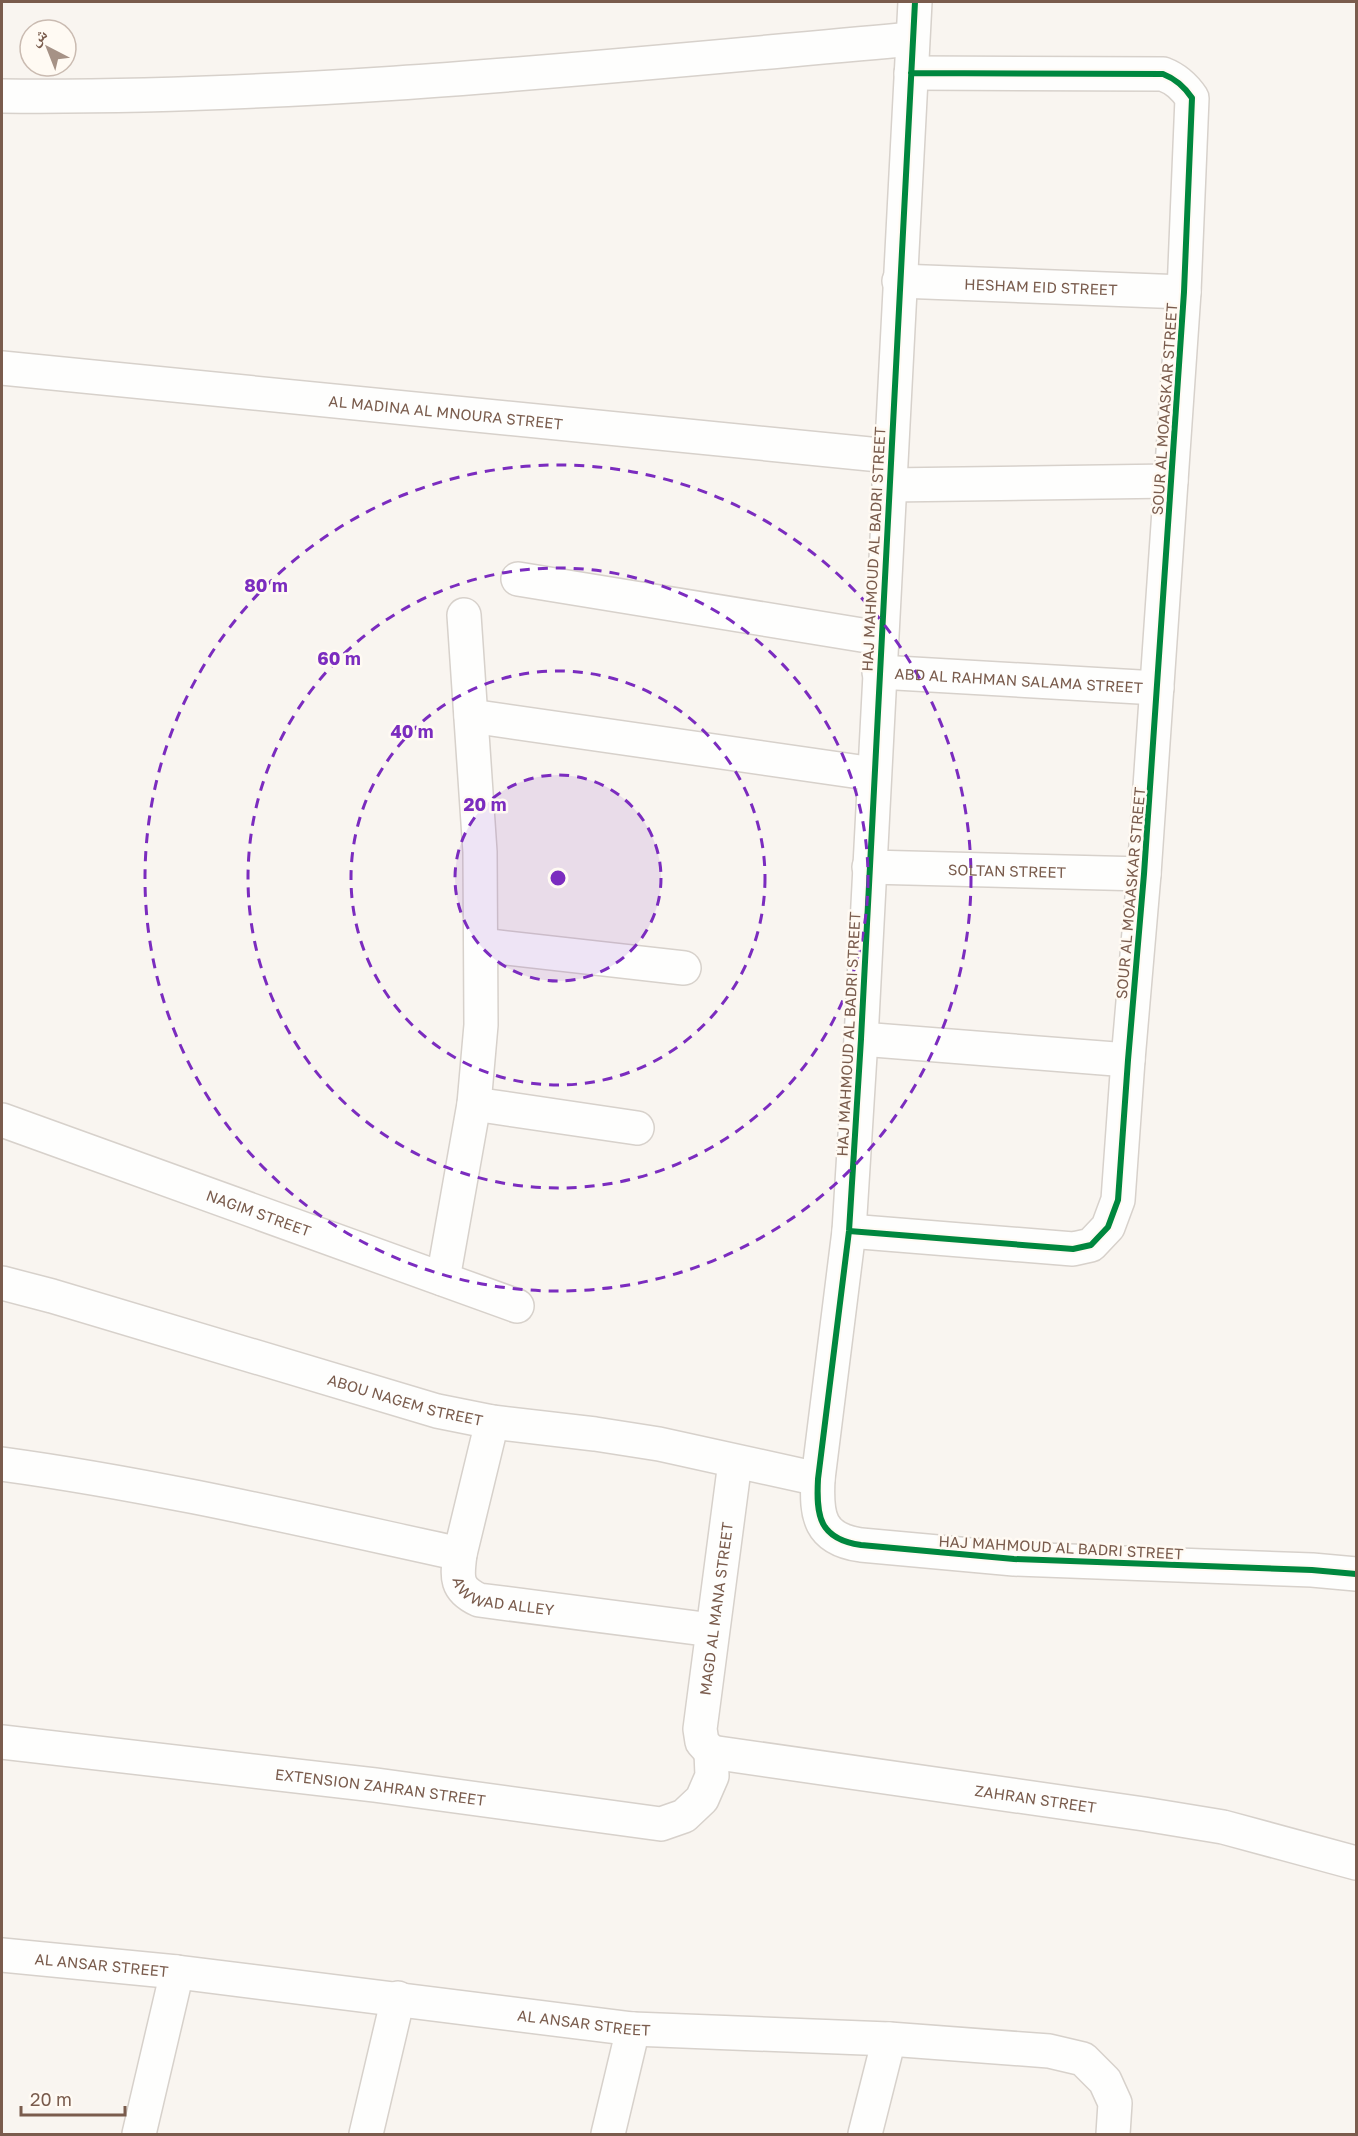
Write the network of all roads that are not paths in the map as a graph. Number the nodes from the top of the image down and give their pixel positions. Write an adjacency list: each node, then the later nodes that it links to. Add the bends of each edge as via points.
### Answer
1 (915, 2): 2 (street, HAJ MAHMOUD AL BADRI STREET)
2 (912, 39): 3 (street, HAJ MAHMOUD AL BADRI STREET); 4 (street, via 438,81 106,97)
3 (911, 73): 5 (street, HAJ MAHMOUD AL BADRI STREET); 6 (street, SOUR AL MOAASKAR STREET, via 1162,74 1185,87 1192,98)
4 (2, 96)
5 (899, 281): 6 (street, HESHAM EID STREET); 8 (street, HAJ MAHMOUD AL BADRI STREET)
6 (1184, 292): 9 (street, SOUR AL MOAASKAR STREET)
7 (2, 368): 8 (street, AL MADINA AL MNOURA STREET)
8 (889, 471): 9 (street, AL MADINA AL MNOURA STREET); 12 (street, HAJ MAHMOUD AL BADRI STREET)
9 (1171, 481): 14 (street, SOUR AL MOAASKAR STREET)
10 (518, 579): 12 (street)
11 (464, 615): 15 (street)
12 (880, 638): 13 (street, HAJ MAHMOUD AL BADRI STREET)
13 (879, 672): 14 (street, ABD AL RAHMAN SALAMA STREET); 16 (street, HAJ MAHMOUD AL BADRI STREET)
14 (1157, 688): 18 (street, SOUR AL MOAASKAR STREET)
15 (471, 716): 16 (street); 19 (street, via 480,852)
16 (874, 774): 17 (street, HAJ MAHMOUD AL BADRI STREET)
17 (869, 867): 18 (street, SOLTAN STREET); 21 (street, HAJ MAHMOUD AL BADRI STREET)
18 (1144, 874): 22 (street, SOUR AL MOAASKAR STREET)
19 (481, 945): 20 (street); 23 (street)
20 (684, 968)
21 (861, 1039): 22 (street); 26 (street, HAJ MAHMOUD AL BADRI STREET)
22 (1128, 1060): 26 (street, SOUR AL MOAASKAR STREET, via 1118,1200 1108,1227 1092,1245 1073,1249)
23 (474, 1104): 25 (street); 27 (street)
24 (2, 1120): 27 (street, NAGIM STREET)
25 (637, 1128)
26 (849, 1231): 33 (street, HAJ MAHMOUD AL BADRI STREET)
27 (442, 1279): 29 (street, NAGIM STREET)
28 (2, 1283): 30 (street, ABOU NAGEM STREET, via 436,1411)
29 (517, 1306)
30 (492, 1422): 31 (street, ABOU NAGEM STREET, via 659,1444); 34 (street, AWWAD ALLEY)
31 (735, 1462): 33 (street, ABOU NAGEM STREET); 36 (street, MAGD AL MANA STREET)
32 (2, 1464): 34 (street, via 165,1491)
33 (818, 1479): 35 (street, HAJ MAHMOUD AL BADRI STREET, via 819,1517 837,1538 849,1544 1014,1559)
34 (460, 1554): 36 (street, AWWAD ALLEY, via 457,1576 461,1587 479,1600)
35 (1356, 1574)
36 (712, 1630): 38 (street, MAGD AL MANA STREET, via 700,1729 702,1742)
37 (2, 1742): 38 (street, EXTENSION ZAHRAN STREET, via 375,1785 661,1824 684,1816 702,1799 712,1776)
38 (711, 1752): 39 (street, ZAHRAN STREET, via 1223,1827)
39 (1356, 1863)
40 (2, 1955): 41 (street, AL ANSAR STREET)
41 (177, 1972): 42 (street, AL ANSAR STREET); 45 (street)
42 (398, 1998): 43 (street, AL ANSAR STREET); 46 (street)
43 (633, 2029): 44 (street, AL ANSAR STREET); 47 (street)
44 (889, 2039): 48 (street); 49 (street, AL ANSAR STREET, via 1048,2051 1083,2059 1105,2081 1115,2103)
45 (139, 2134)
46 (366, 2134)
47 (608, 2134)
48 (865, 2134)
49 (1113, 2134)

